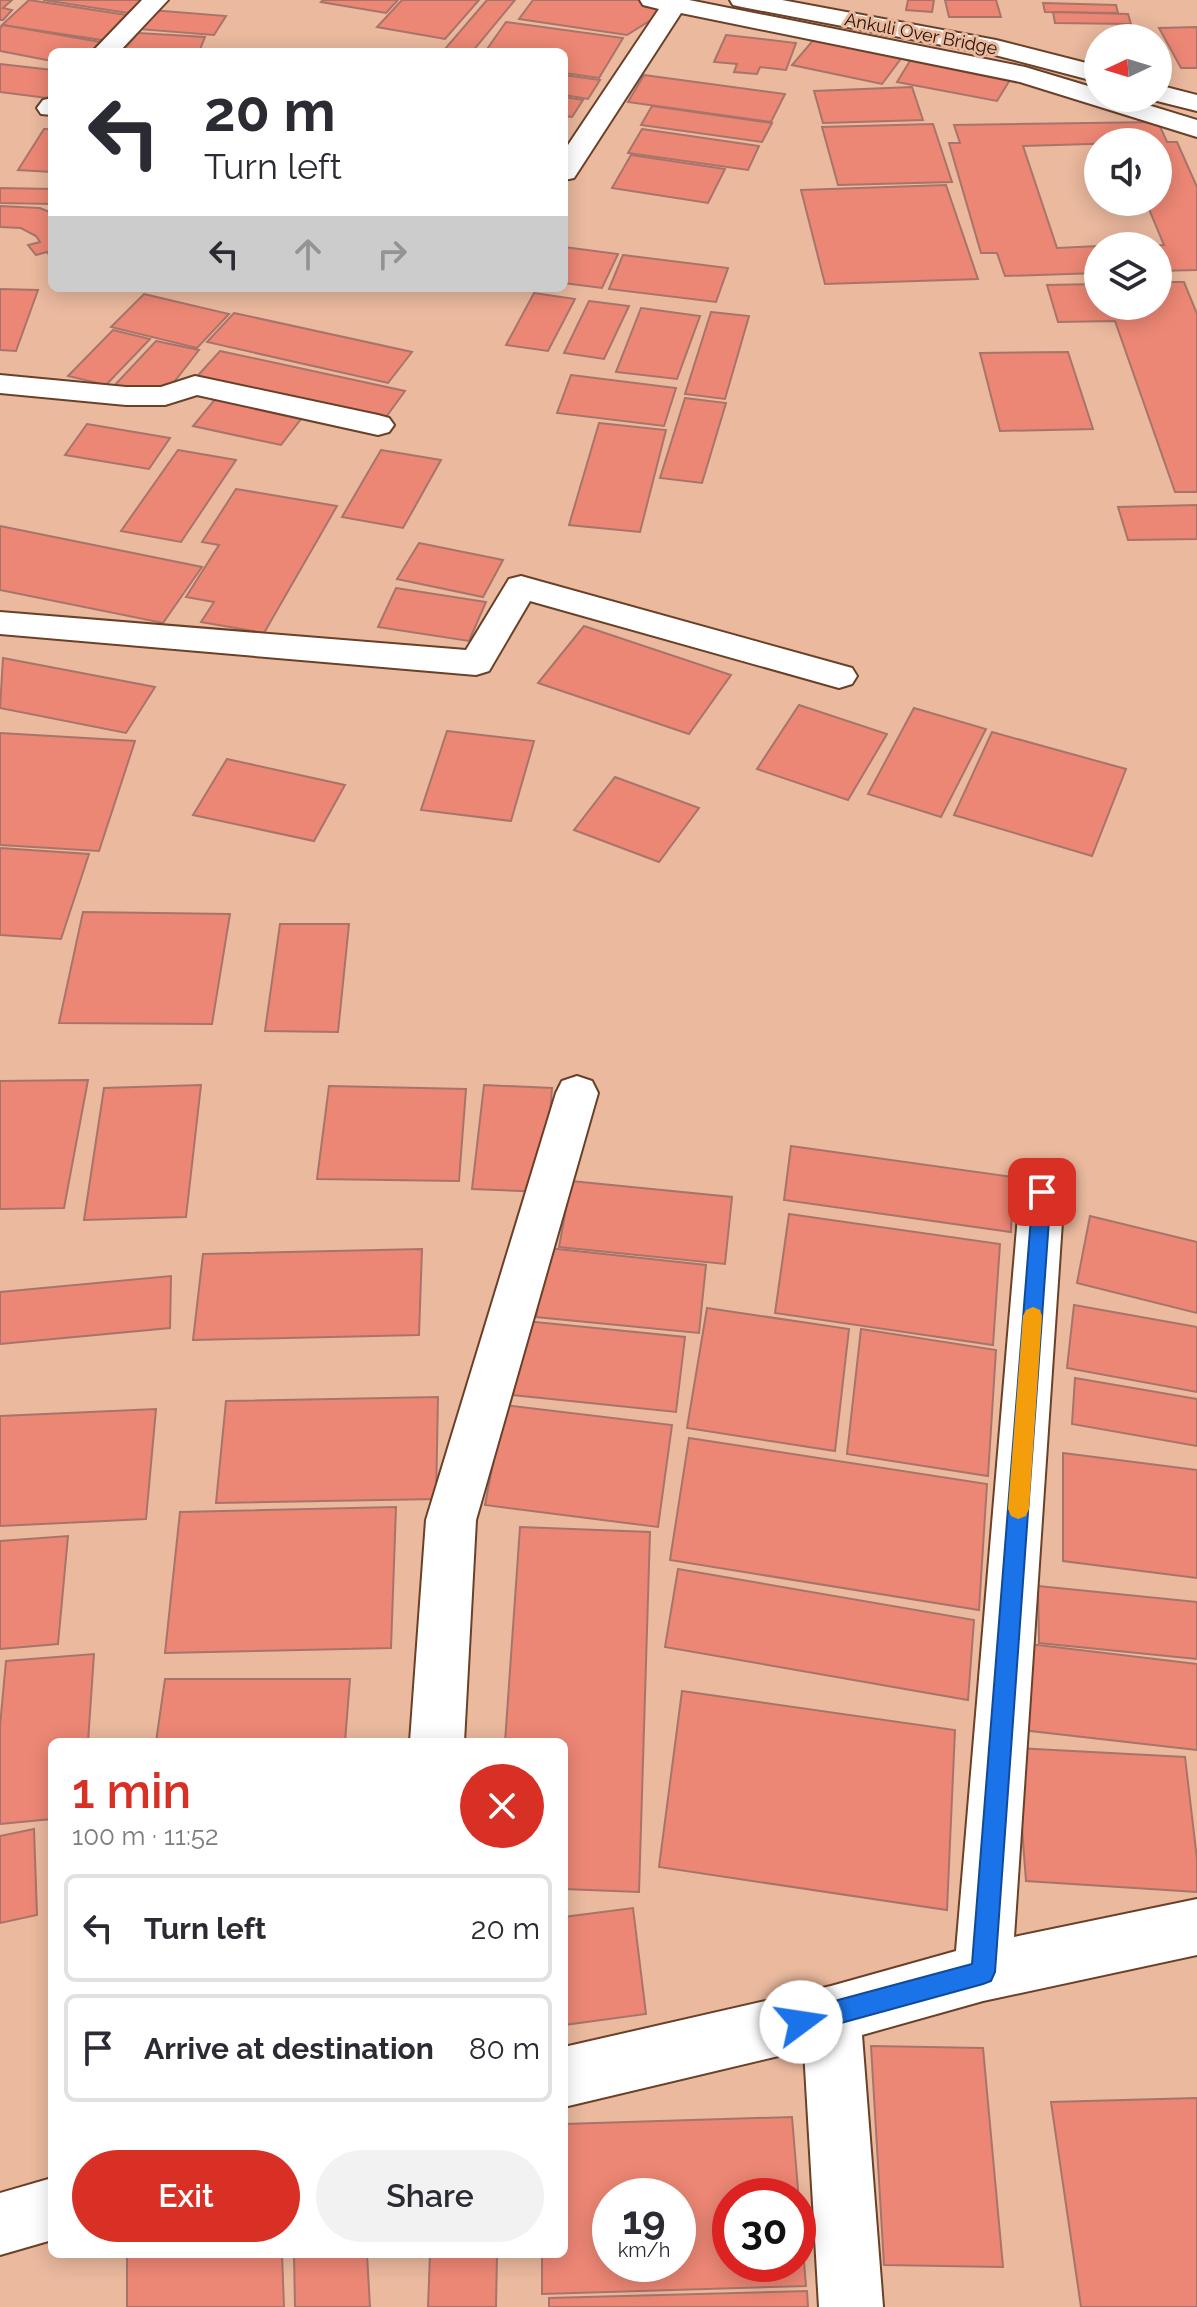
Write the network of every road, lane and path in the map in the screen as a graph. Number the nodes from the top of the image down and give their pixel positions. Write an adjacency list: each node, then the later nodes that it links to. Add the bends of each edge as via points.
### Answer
1 (156, 0): 4 (street)
2 (742, 0): 5 (street, Ankuli Over Bridge, via 996,48)
3 (663, 2): 6 (street, via 1025,75); 11 (street)
4 (109, 48)
5 (1084, 70)
6 (1084, 94)
7 (1172, 97): 8 (street)
8 (1197, 103)
9 (1143, 112): 10 (street)
10 (1197, 129)
11 (568, 165)
12 (0, 384): 13 (street, via 152,396 195,385)
13 (378, 425)
14 (0, 623): 15 (street, via 476,663 521,587)
15 (839, 676)
16 (577, 1093): 18 (street, via 451,1520)
17 (1042, 1192): 20 (street)
18 (437, 1738)
19 (1197, 1927): 20 (street)
20 (983, 1972): 21 (street)
21 (831, 2015): 22 (street); 25 (street)
22 (568, 2076)
23 (48, 2210): 24 (street)
24 (0, 2224)
25 (851, 2307)

